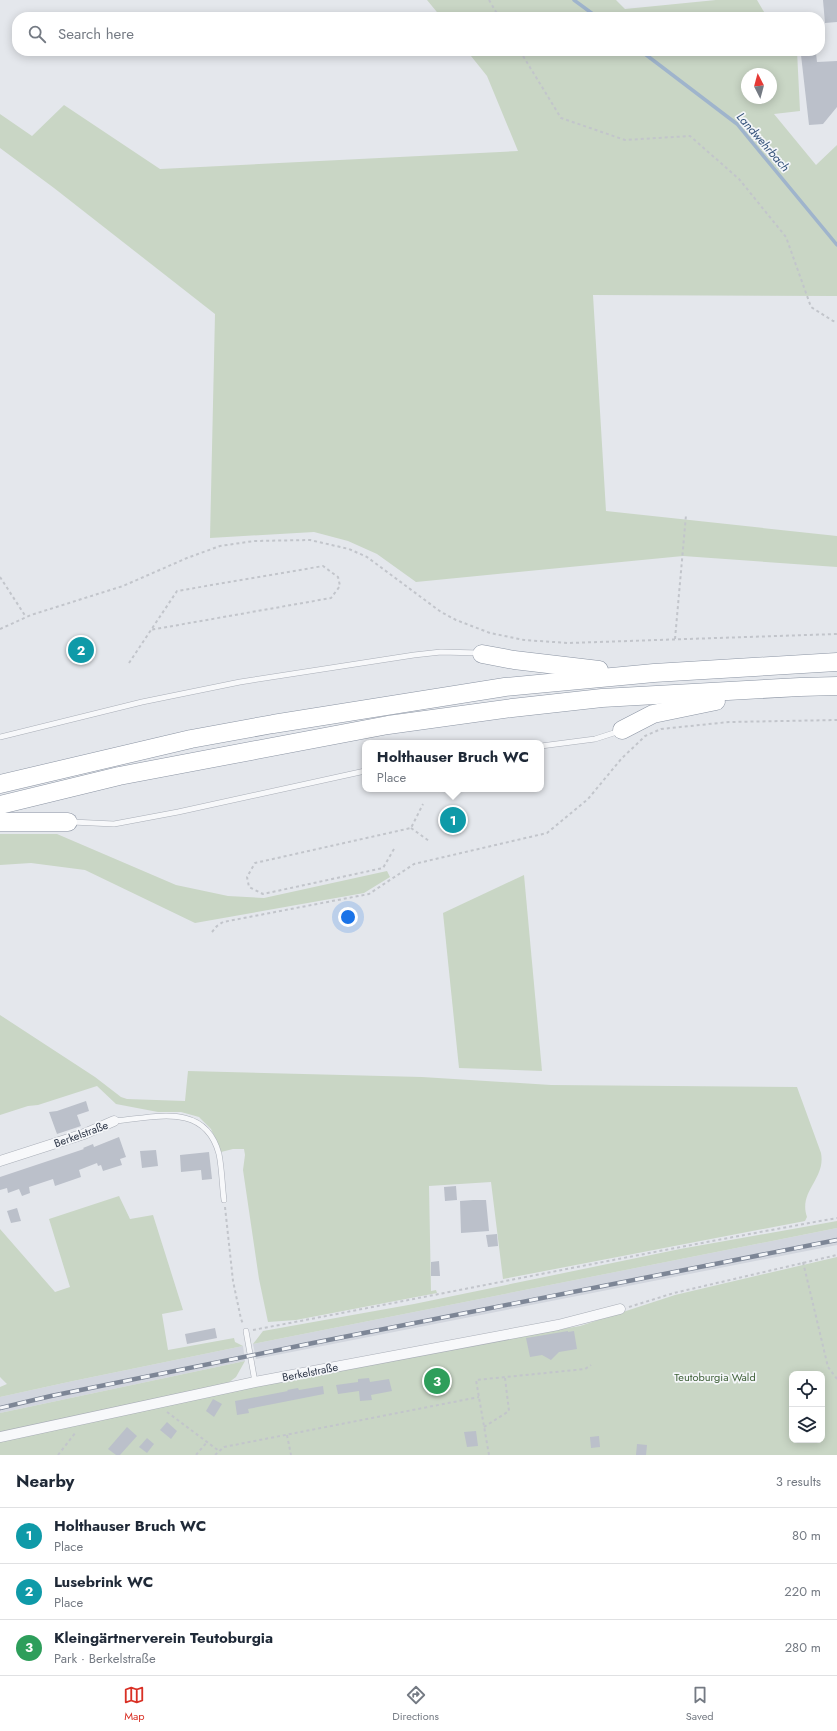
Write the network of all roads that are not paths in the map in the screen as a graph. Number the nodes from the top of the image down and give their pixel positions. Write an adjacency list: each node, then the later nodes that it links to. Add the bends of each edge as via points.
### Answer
1 (482, 654): 3 (highway, via 588,669); 7 (lane, via 441,652 414,655 240,682 142,702)
2 (837, 662): 3 (highway)
3 (654, 673): 10 (highway, via 505,687 273,724 116,756)
4 (837, 686): 5 (highway)
5 (800, 687): 6 (highway, via 672,709 653,714); 11 (highway, via 602,698 388,725 119,776)
6 (622, 730): 8 (lane, via 595,739)
7 (0, 737)
8 (544, 746)
9 (362, 772): 13 (lane, via 114,824)
10 (0, 784)
11 (0, 806)
12 (0, 822): 13 (highway)
13 (68, 822)
14 (114, 1121): 15 (street, Berkelstraße, via 84,1134); 16 (lane, Berkelstraße, via 175,1116 186,1117 204,1126 219,1156)
15 (0, 1161)
16 (224, 1200)
17 (620, 1310): 19 (street, Berkelstraße, via 558,1325)
18 (246, 1331): 19 (lane)
19 (255, 1382): 20 (street, Berkelstraße)
20 (0, 1437)

